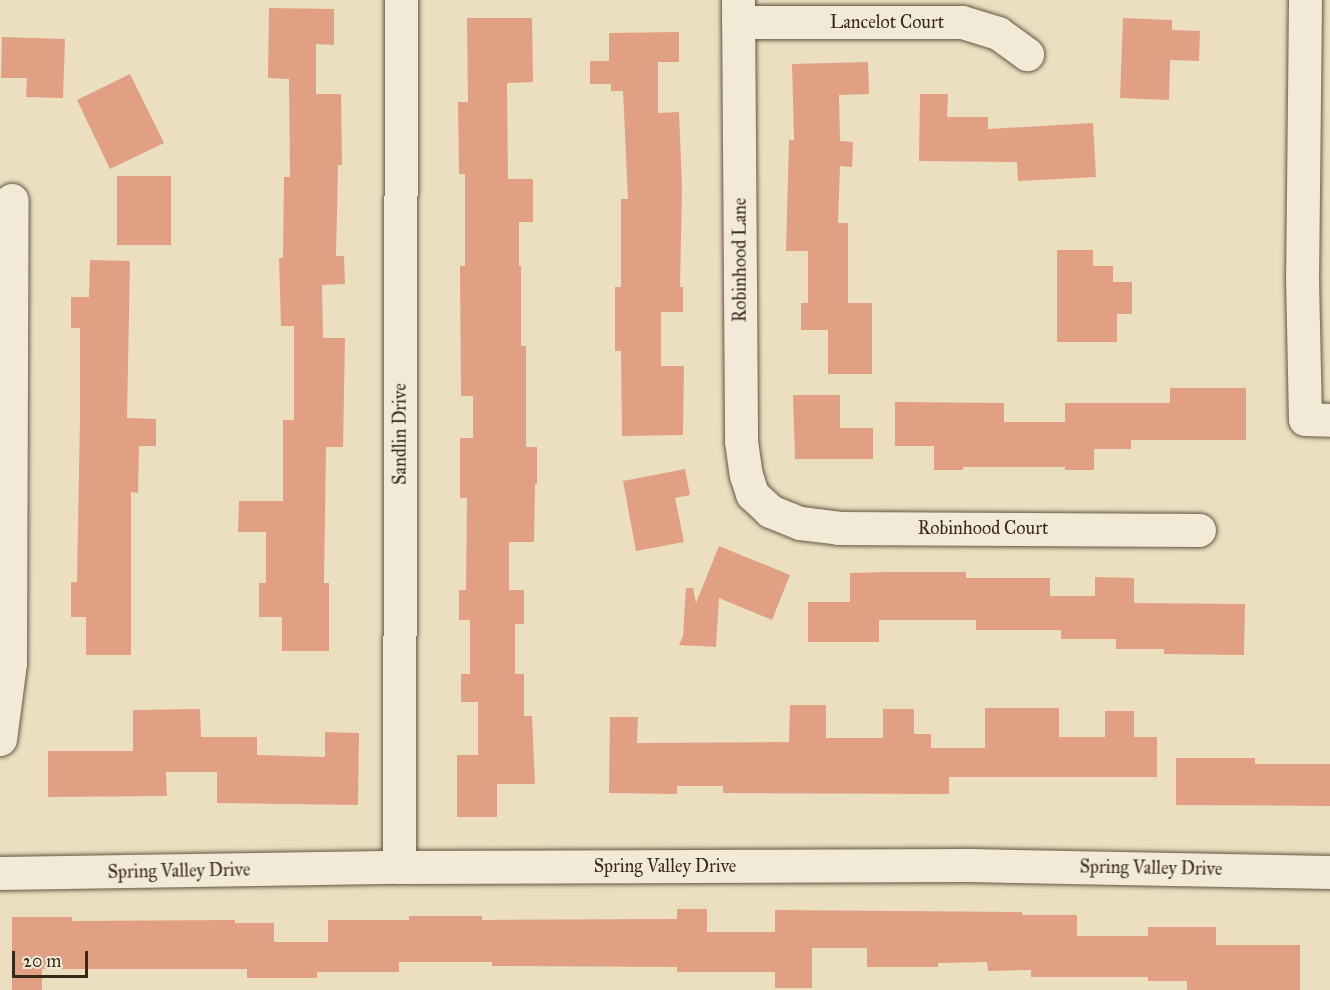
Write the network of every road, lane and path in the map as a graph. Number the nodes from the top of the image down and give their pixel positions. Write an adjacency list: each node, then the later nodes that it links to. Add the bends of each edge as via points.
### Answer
1 (401, 0): 10 (street, Sandlin Drive)
2 (1305, 0): 6 (street, via 1305,419)
3 (738, 11): 4 (street, Lancelot Court, via 962,22 998,33); 7 (street, Robinhood Lane, via 741,441 752,494)
4 (1027, 54)
5 (12, 200): 9 (street, via 10,663)
6 (1330, 420)
7 (770, 511): 8 (street, Robinhood Court, via 800,523 838,528)
8 (1199, 530)
9 (0, 739)
10 (399, 867): 11 (street, Spring Valley Drive, via 969,865); 12 (street, Spring Valley Drive)
11 (1330, 872)
12 (0, 873)

